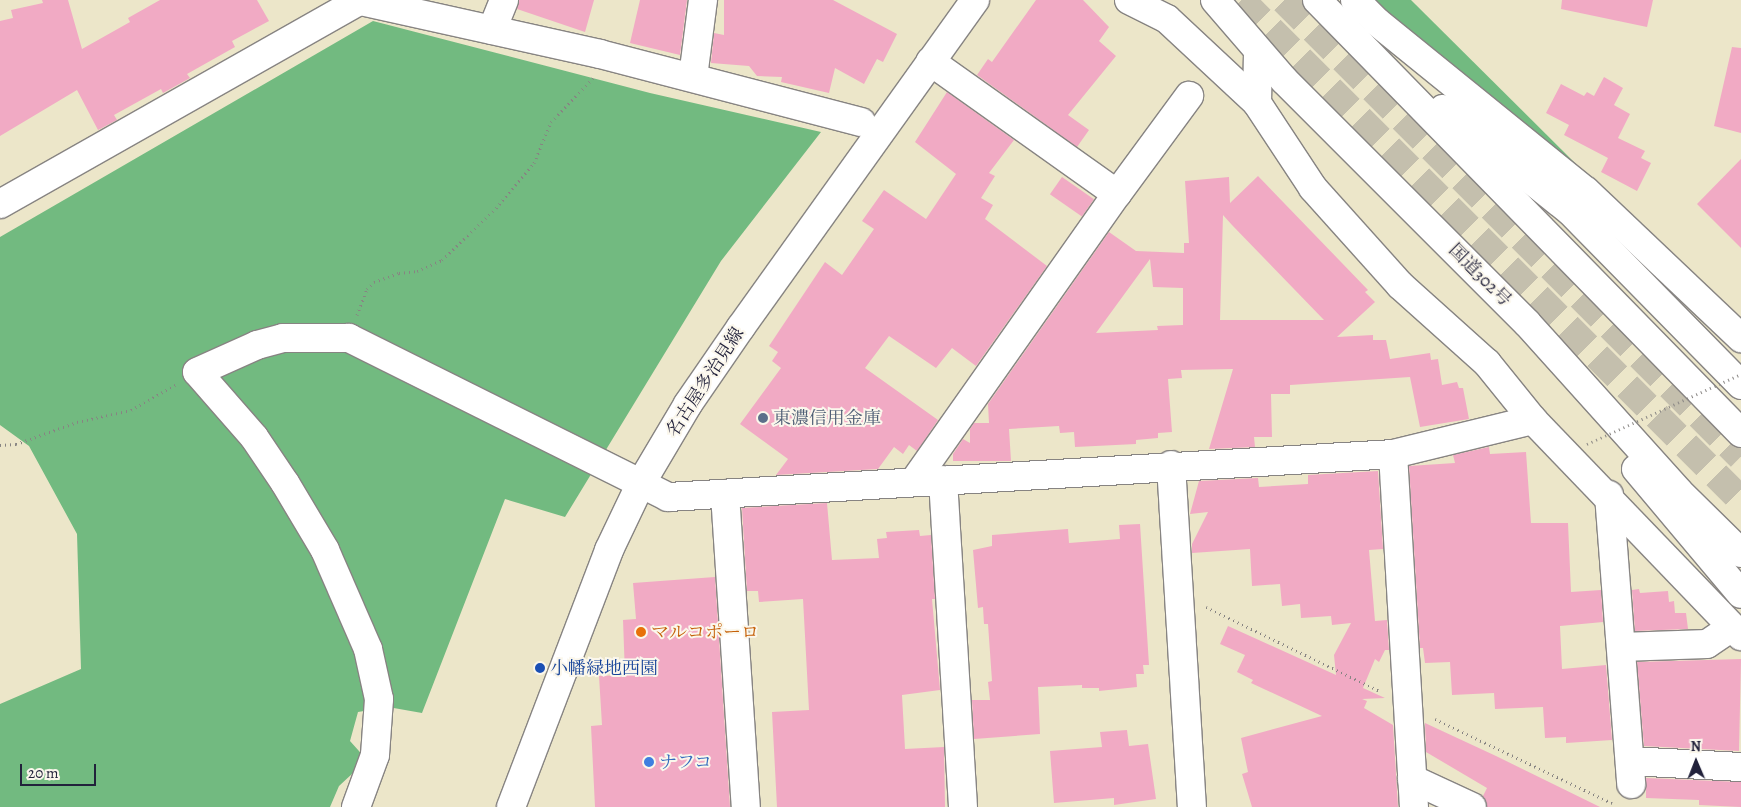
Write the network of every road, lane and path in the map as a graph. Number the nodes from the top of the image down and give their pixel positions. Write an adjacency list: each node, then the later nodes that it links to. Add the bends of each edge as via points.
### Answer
1 (360, 0): 9 (main road); 19 (main road)
2 (504, 0): 9 (main road)
3 (703, 0): 14 (main road)
4 (976, 0): 13 (main road, 名古屋多治見線)
5 (1129, 0): 16 (main road, via 1167,19)
6 (1216, 0): 11 (main road, 国道302号)
7 (1317, 0): 10 (main road)
8 (1355, 0): 22 (main road, via 1422,59 1586,192)
9 (492, 30): 12 (main road)
10 (1360, 43): 25 (main road, via 1570,211); 27 (main road)
11 (1258, 52): 16 (main road); 20 (main road, 国道302号)
12 (600, 54): 14 (main road); 21 (path, via 593,80 551,122 534,163 496,208 442,260 424,269 374,282 367,289)
13 (930, 61): 18 (main road); 34 (main road, 名古屋多治見線, via 688,404)
14 (693, 78): 17 (main road)
15 (1188, 96): 18 (main road)
16 (1257, 103): 26 (main road, via 1313,188 1400,285 1487,363)
17 (861, 122)
18 (1117, 194): 32 (main road)
19 (0, 204)
20 (1527, 323): 37 (main road, 国道302号, via 1679,492); 38 (main road, via 1545,355 1587,409 1687,534)
21 (349, 338): 23 (main road, via 283,338); 34 (main road, via 448,384)
22 (1741, 338)
23 (197, 372): 29 (path, via 132,410 77,422 16,444); 43 (main road, via 254,437 285,483 325,550 368,649 379,698 375,754)
24 (1741, 374): 28 (path, bridge)
25 (1741, 385)
26 (1533, 420): 30 (main road); 36 (main road)
27 (1741, 433)
28 (1587, 444)
29 (0, 445)
30 (1393, 454): 31 (main road); 42 (main road)
31 (1171, 465): 33 (main road); 47 (main road)
32 (915, 480): 33 (main road); 35 (main road)
33 (943, 480): 46 (main road)
34 (640, 485): 35 (main road, via 668,497); 44 (main road, 名古屋多治見線, via 609,550)
35 (725, 494): 45 (main road)
36 (1609, 495): 39 (main road); 40 (main road)
37 (1741, 553)
38 (1741, 594)
39 (1737, 631): 40 (main road, via 1707,644)
40 (1621, 647): 41 (main road, via 1630,773)
41 (1741, 767)
42 (1412, 779): 48 (main road); 49 (main road)
43 (356, 807)
44 (511, 807)
45 (746, 807)
46 (963, 807)
47 (1192, 807)
48 (1414, 807)
49 (1472, 807)

